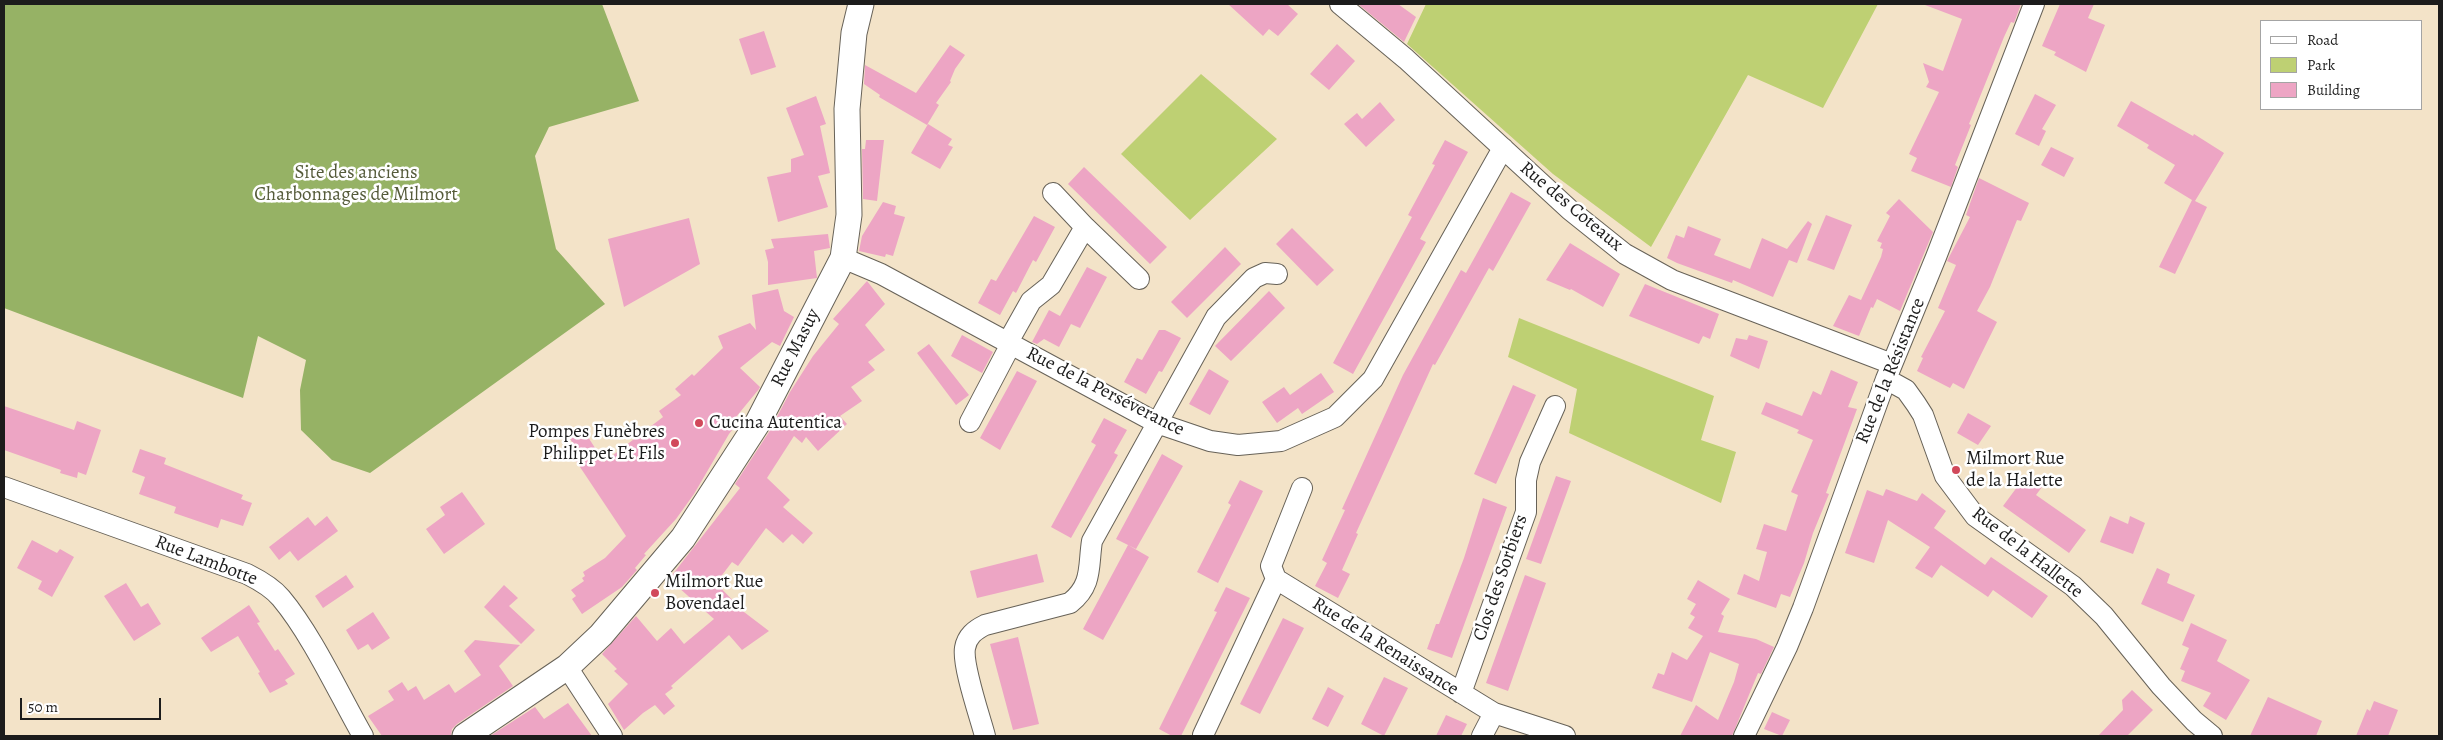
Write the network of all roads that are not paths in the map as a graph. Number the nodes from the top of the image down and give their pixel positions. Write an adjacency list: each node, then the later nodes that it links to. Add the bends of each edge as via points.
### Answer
1 (862, 4): 7 (street, Rue Masuy, via 854,34 847,109 849,215)
2 (1340, 4): 4 (street, Rue des Coteaux, via 1406,58)
3 (2034, 4): 11 (street, Rue de la Résistance)
4 (1503, 148): 11 (street, Rue des Coteaux, via 1570,210 1625,254 1672,280 1843,344); 14 (street, Rue de la Perséverance, via 1377,373 1335,417 1281,441 1238,445 1210,441)
5 (1053, 192): 6 (street)
6 (1085, 227): 9 (street); 10 (street, via 1051,285 1031,301)
7 (842, 258): 10 (street, Rue de la Perséverance, via 881,274); 18 (street, Rue Masuy, via 757,424 683,538 601,635)
8 (1277, 274): 14 (street, via 1265,273 1254,278 1216,317)
9 (1139, 280)
10 (1010, 343): 13 (street); 14 (street, Rue de la Perséverance)
11 (1889, 371): 28 (street, Rue de la Résistance, via 1803,608); 29 (street, Rue de la Hallette, via 1919,409 1945,476 1975,516 2074,586 2104,616 2161,686)
12 (1555, 406): 19 (street, Clos des Sorbiers, via 1530,462 1526,480 1526,512)
13 (970, 422)
14 (1157, 423): 25 (street, via 1092,541 1090,575 1077,597 1070,603 985,625 974,631 968,640 965,658)
15 (4, 487): 22 (street, Rue Lambotte, via 247,574 264,583 281,598 308,638)
16 (1302, 488): 17 (street, via 1271,566)
17 (1276, 580): 19 (street, Rue de la Renaissance); 21 (street)
18 (566, 667): 23 (street, Rue Masuy); 24 (street)
19 (1461, 693): 20 (street, Rue de la Renaissance)
20 (1494, 713): 26 (street); 27 (street, Rue de la Renaissance)
21 (1203, 735)
22 (363, 736)
23 (465, 736)
24 (612, 736)
25 (985, 736)
26 (1482, 736)
27 (1565, 736)
28 (1744, 736)
29 (2212, 736)

